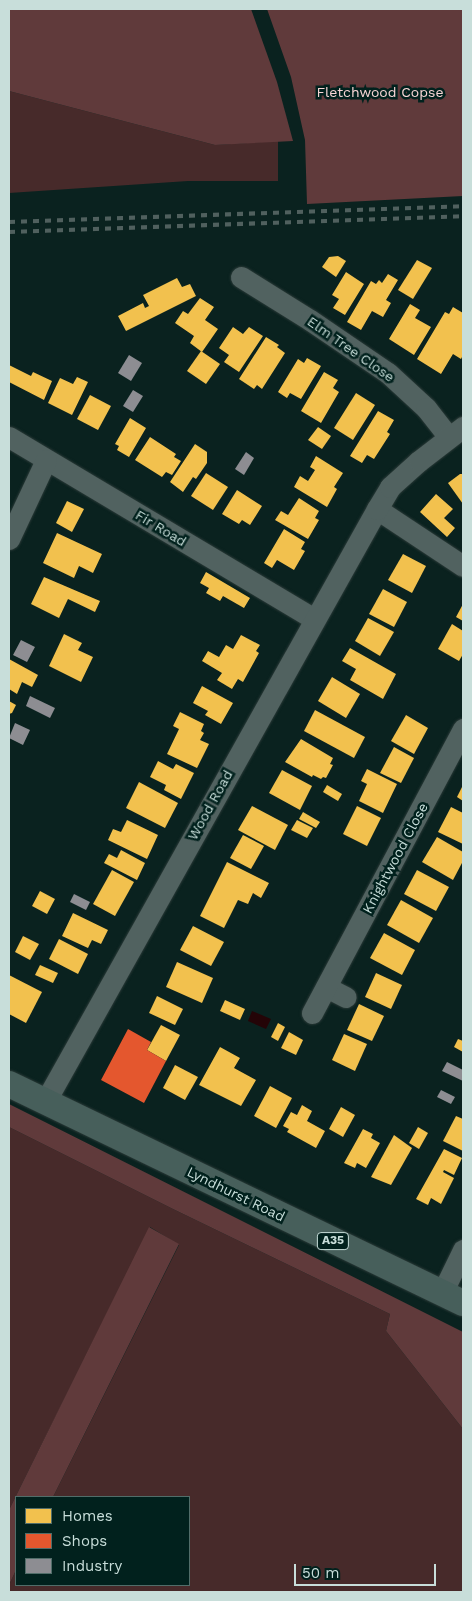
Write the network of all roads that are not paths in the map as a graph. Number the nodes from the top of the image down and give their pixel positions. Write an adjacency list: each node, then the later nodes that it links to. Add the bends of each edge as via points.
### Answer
1 (240, 277): 2 (street, Elm Tree Close, via 388,373)
2 (456, 432): 5 (street, Wood Road, via 390,487)
3 (9, 437): 4 (street, Fir Road)
4 (46, 460): 6 (street); 8 (street, Fir Road)
5 (377, 509): 7 (street); 8 (street, Wood Road)
6 (9, 539)
7 (463, 566)
8 (314, 619): 14 (street, Wood Road)
9 (463, 729): 10 (street, Knightwood Close)
10 (326, 987): 11 (street); 12 (street, Knightwood Close)
11 (346, 997)
12 (312, 1013)
13 (9, 1084): 14 (main road, Lyndhurst Road / A35)
14 (45, 1102): 16 (main road, Lyndhurst Road / A35)
15 (463, 1250): 16 (street)
16 (453, 1298)

